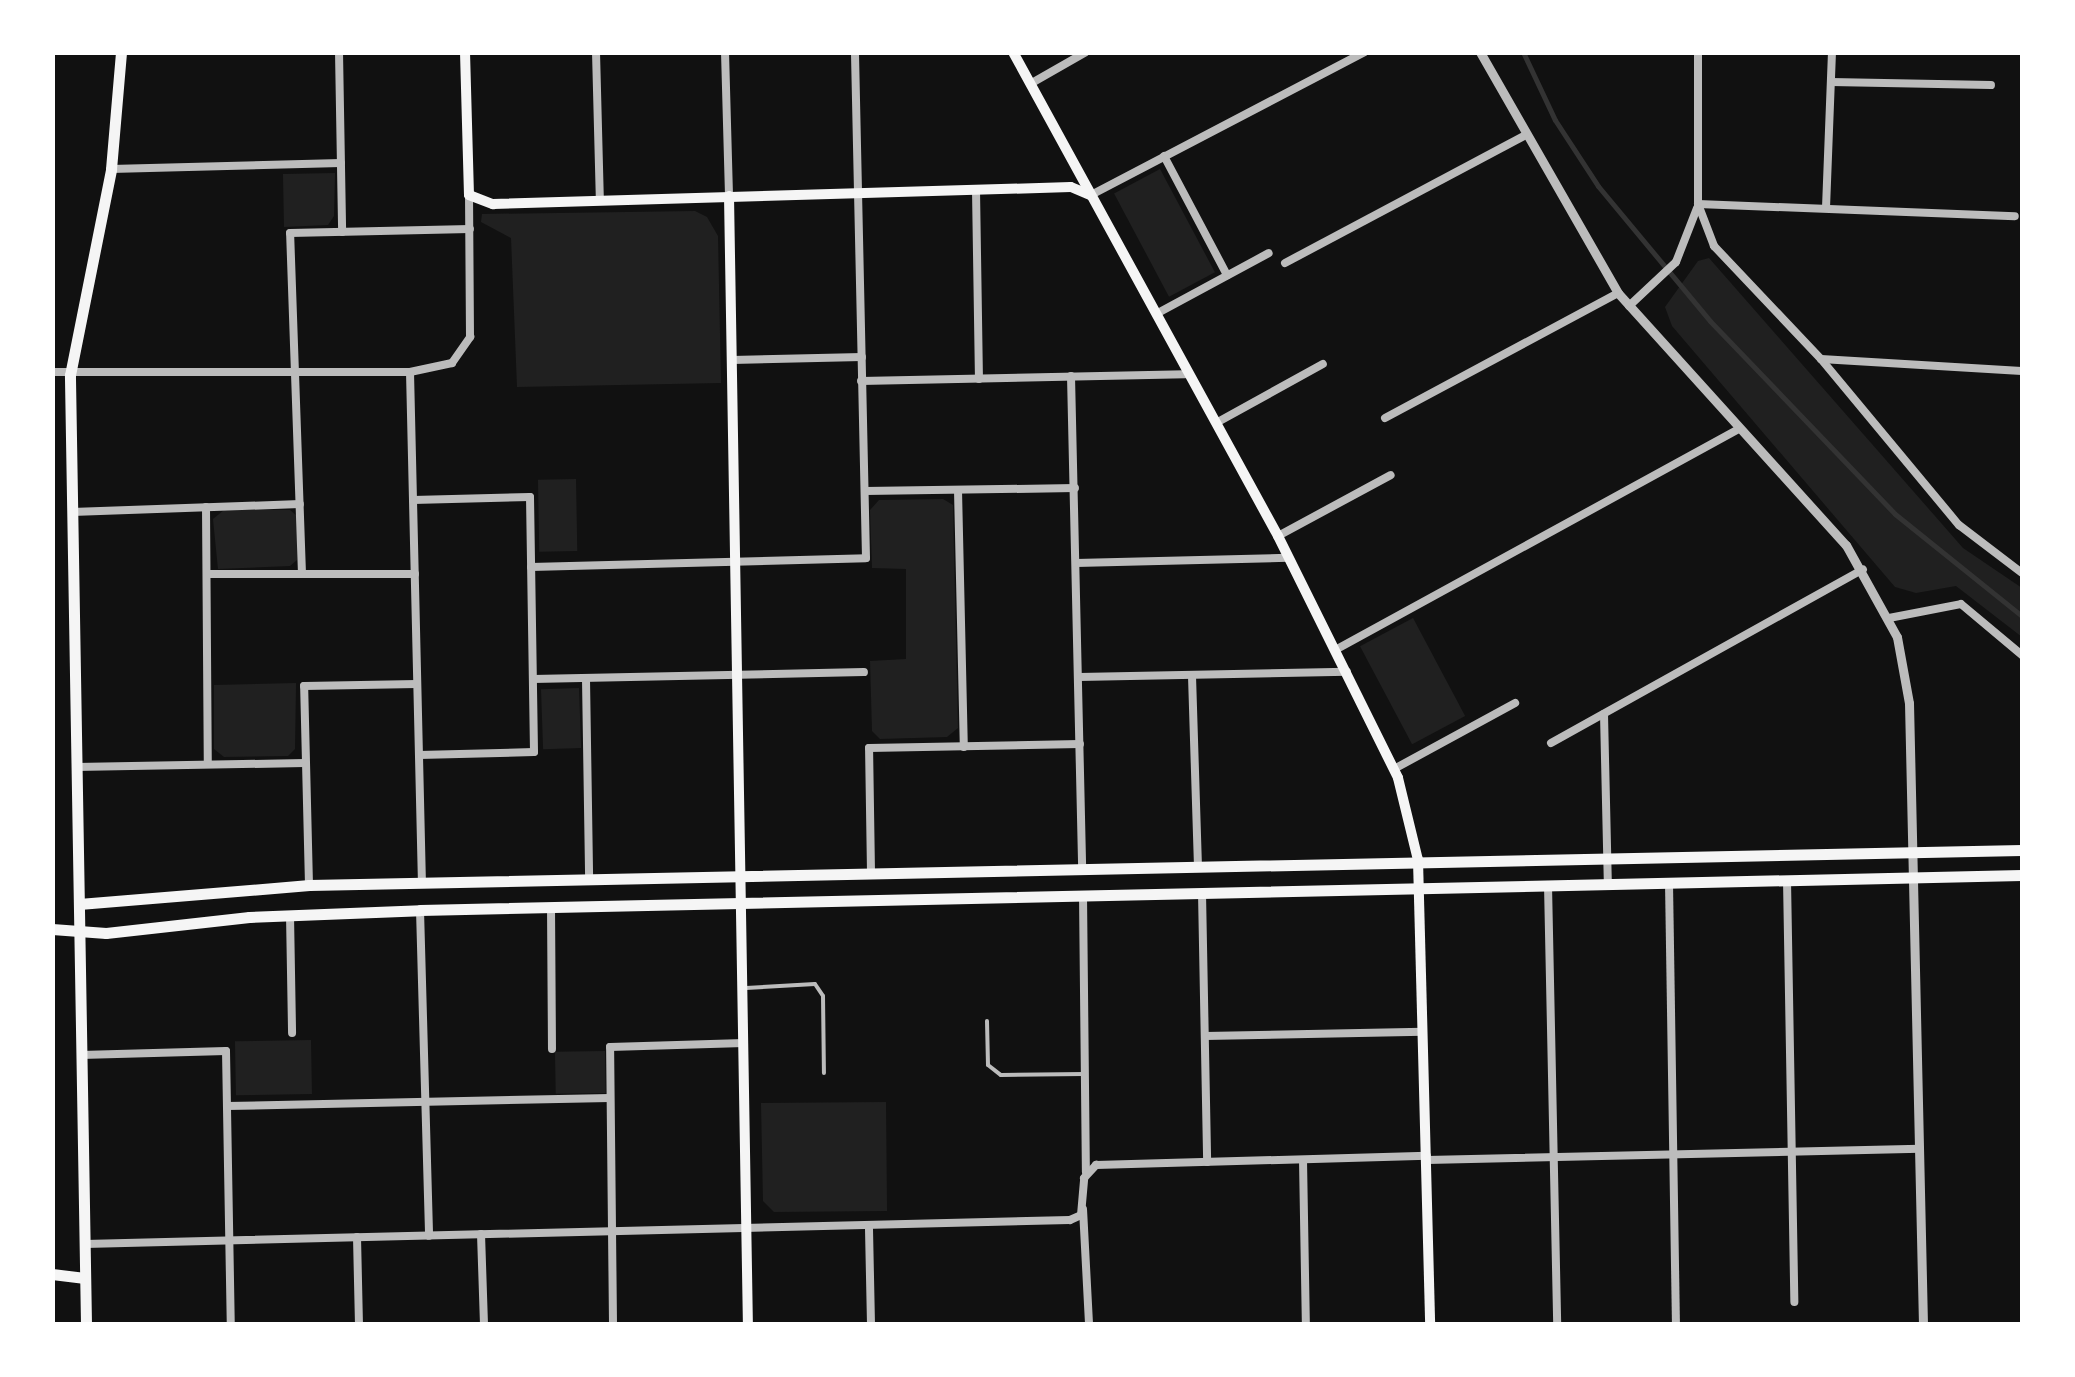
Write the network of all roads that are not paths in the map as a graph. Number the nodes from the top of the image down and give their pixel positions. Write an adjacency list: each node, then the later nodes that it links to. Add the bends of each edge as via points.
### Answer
1 (121, 52): 20 (main road)
2 (339, 52): 18 (street)
3 (465, 52): 24 (main road)
4 (596, 52): 27 (street)
5 (725, 52): 26 (street)
6 (855, 52): 23 (street)
7 (1013, 52): 14 (main road)
8 (1086, 52): 14 (street)
9 (1365, 52): 17 (street)
10 (1480, 52): 16 (street)
11 (1698, 52): 28 (street)
12 (1832, 52): 13 (street)
13 (1831, 82): 15 (street); 29 (street)
14 (1030, 84): 19 (main road)
15 (1991, 86)
16 (1526, 135): 34 (street); 36 (street)
17 (1164, 156): 25 (street); 35 (street)
18 (341, 164): 20 (street); 32 (street)
19 (1074, 164): 21 (main road, via 1075,180); 25 (main road)
20 (111, 169): 48 (main road)
21 (1058, 188): 22 (main road); 25 (main road)
22 (976, 190): 23 (main road); 50 (street)
23 (859, 193): 26 (main road); 39 (street)
24 (469, 194): 27 (main road, via 493,204); 31 (street)
25 (1091, 195): 38 (main road)
26 (729, 196): 27 (main road); 41 (main road)
27 (600, 201)
28 (1698, 204): 29 (street); 37 (street, via 1676,262); 40 (street, via 1714,246)
29 (1826, 208): 30 (street)
30 (2015, 216)
31 (470, 229): 32 (street); 45 (street, via 470,337 452,363)
32 (342, 232): 46 (street, via 290,233)
33 (1270, 253): 35 (street)
34 (1285, 263)
35 (1227, 276): 38 (street)
36 (1618, 293): 37 (street); 52 (street)
37 (1629, 306): 54 (street)
38 (1156, 314): 47 (main road)
39 (862, 357): 41 (street); 51 (street)
40 (1821, 359): 43 (street); 69 (street, via 1959,525)
41 (732, 360): 65 (main road)
42 (1323, 364): 53 (street)
43 (2022, 371)
44 (52, 372): 48 (street)
45 (410, 372): 46 (street); 59 (street)
46 (295, 373): 48 (street); 60 (street)
47 (1185, 374): 49 (street); 53 (main road)
48 (70, 375): 62 (main road)
49 (1071, 376): 50 (street); 56 (street)
50 (979, 379): 51 (street)
51 (861, 382): 58 (street)
52 (1384, 418)
53 (1216, 423): 63 (main road)
54 (1739, 429): 68 (street); 74 (street)
55 (1391, 476): 63 (street)
56 (1075, 488): 57 (street); 66 (street)
57 (958, 490): 58 (street); 88 (street)
58 (865, 492): 65 (street, via 866,558)
59 (413, 500): 67 (street, via 530,497); 72 (street)
60 (300, 504): 61 (street); 71 (street)
61 (206, 507): 62 (street); 70 (street)
62 (72, 512): 92 (main road)
63 (1278, 536): 64 (main road)
64 (1288, 558): 66 (street); 74 (main road)
65 (735, 562): 67 (street); 78 (main road)
66 (1076, 563): 80 (street)
67 (531, 567): 82 (street)
68 (1863, 569): 73 (street); 85 (street)
69 (2022, 573)
70 (207, 574): 71 (street); 91 (street)
71 (302, 574): 72 (street)
72 (415, 574): 83 (street)
73 (1889, 618): 75 (street, via 1961,604); 95 (street, via 1908,689)
74 (1338, 649): 77 (main road)
75 (2022, 655)
76 (864, 672): 78 (street)
77 (1347, 672): 79 (street); 93 (main road)
78 (737, 676): 81 (street); 102 (main road)
79 (1192, 676): 80 (street); 98 (street)
80 (1079, 678): 87 (street)
81 (586, 679): 82 (street); 104 (street)
82 (533, 680): 89 (street, via 534,752)
83 (417, 684): 89 (street); 90 (street, via 304,686)
84 (1514, 703): 93 (street)
85 (1604, 714): 86 (street); 96 (street)
86 (1551, 743)
87 (1080, 744): 88 (street); 99 (street)
88 (964, 747): 100 (street, via 869,748)
89 (419, 756): 107 (street)
90 (304, 762): 91 (street); 109 (street)
91 (208, 764): 92 (street)
92 (76, 767): 115 (main road)
93 (1394, 769): 97 (main road)
94 (2022, 850): 95 (main road)
95 (1912, 852): 96 (main road); 103 (street)
96 (1607, 856): 97 (main road); 108 (street)
97 (1418, 860): 98 (main road); 111 (main road)
98 (1198, 866): 99 (main road)
99 (1082, 868): 100 (main road)
100 (871, 872): 102 (main road)
101 (2022, 875): 103 (main road)
102 (741, 877): 104 (main road); 114 (main road)
103 (1913, 878): 105 (main road); 134 (street)
104 (589, 880): 107 (main road)
105 (1787, 880): 106 (main road); 135 (street)
106 (1669, 883): 108 (main road); 136 (street)
107 (422, 884): 109 (main road)
108 (1608, 884): 110 (main road)
109 (309, 885): 115 (main road)
110 (1548, 886): 111 (main road); 137 (street)
111 (1418, 888): 112 (main road); 123 (main road)
112 (1202, 893): 113 (main road); 125 (street)
113 (1084, 896): 114 (main road); 130 (street)
114 (741, 903): 116 (main road); 121 (main road)
115 (79, 904): 120 (main road)
116 (551, 907): 117 (main road); 127 (street)
117 (420, 910): 118 (main road); 132 (street)
118 (290, 915): 120 (main road); 124 (street)
119 (52, 929): 120 (main road)
120 (79, 933): 128 (main road)
121 (743, 988): 126 (main road); 129 (lane, via 816,984)
122 (987, 1021): 130 (lane, via 988,1064 1000,1076)
123 (1423, 1032): 125 (street); 138 (main road)
124 (292, 1033)
125 (1205, 1036): 140 (street)
126 (744, 1042): 131 (street, via 610,1047); 143 (main road)
127 (552, 1049)
128 (81, 1055): 133 (street, via 226,1051); 150 (main road)
129 (824, 1072)
130 (1084, 1074): 141 (street)
131 (610, 1098): 132 (street); 145 (street)
132 (427, 1102): 133 (street); 147 (street)
133 (227, 1106): 149 (street)
134 (1920, 1150): 135 (street); 166 (street)
135 (1792, 1152): 136 (street); 153 (street)
136 (1674, 1155): 137 (street); 165 (street)
137 (1555, 1157): 138 (street); 164 (street)
138 (1427, 1158): 139 (street); 163 (main road)
139 (1303, 1160): 140 (street); 162 (street)
140 (1206, 1162): 141 (street, via 1096,1165)
141 (1086, 1172): 142 (street)
142 (1083, 1207): 144 (street, via 1070,1220); 161 (street)
143 (747, 1229): 144 (street); 145 (street); 159 (main road)
144 (869, 1229): 160 (street)
145 (611, 1231): 146 (street); 158 (street)
146 (481, 1234): 147 (street); 157 (street)
147 (429, 1236): 148 (street)
148 (357, 1237): 149 (street); 156 (street)
149 (229, 1240): 150 (street); 155 (street)
150 (84, 1244): 152 (main road)
151 (52, 1274): 152 (main road)
152 (85, 1278): 154 (main road)
153 (1794, 1302)
154 (86, 1324)
155 (231, 1324)
156 (359, 1324)
157 (484, 1324)
158 (613, 1324)
159 (748, 1324)
160 (870, 1324)
161 (1090, 1324)
162 (1306, 1324)
163 (1430, 1324)
164 (1557, 1324)
165 (1676, 1324)
166 (1923, 1324)

